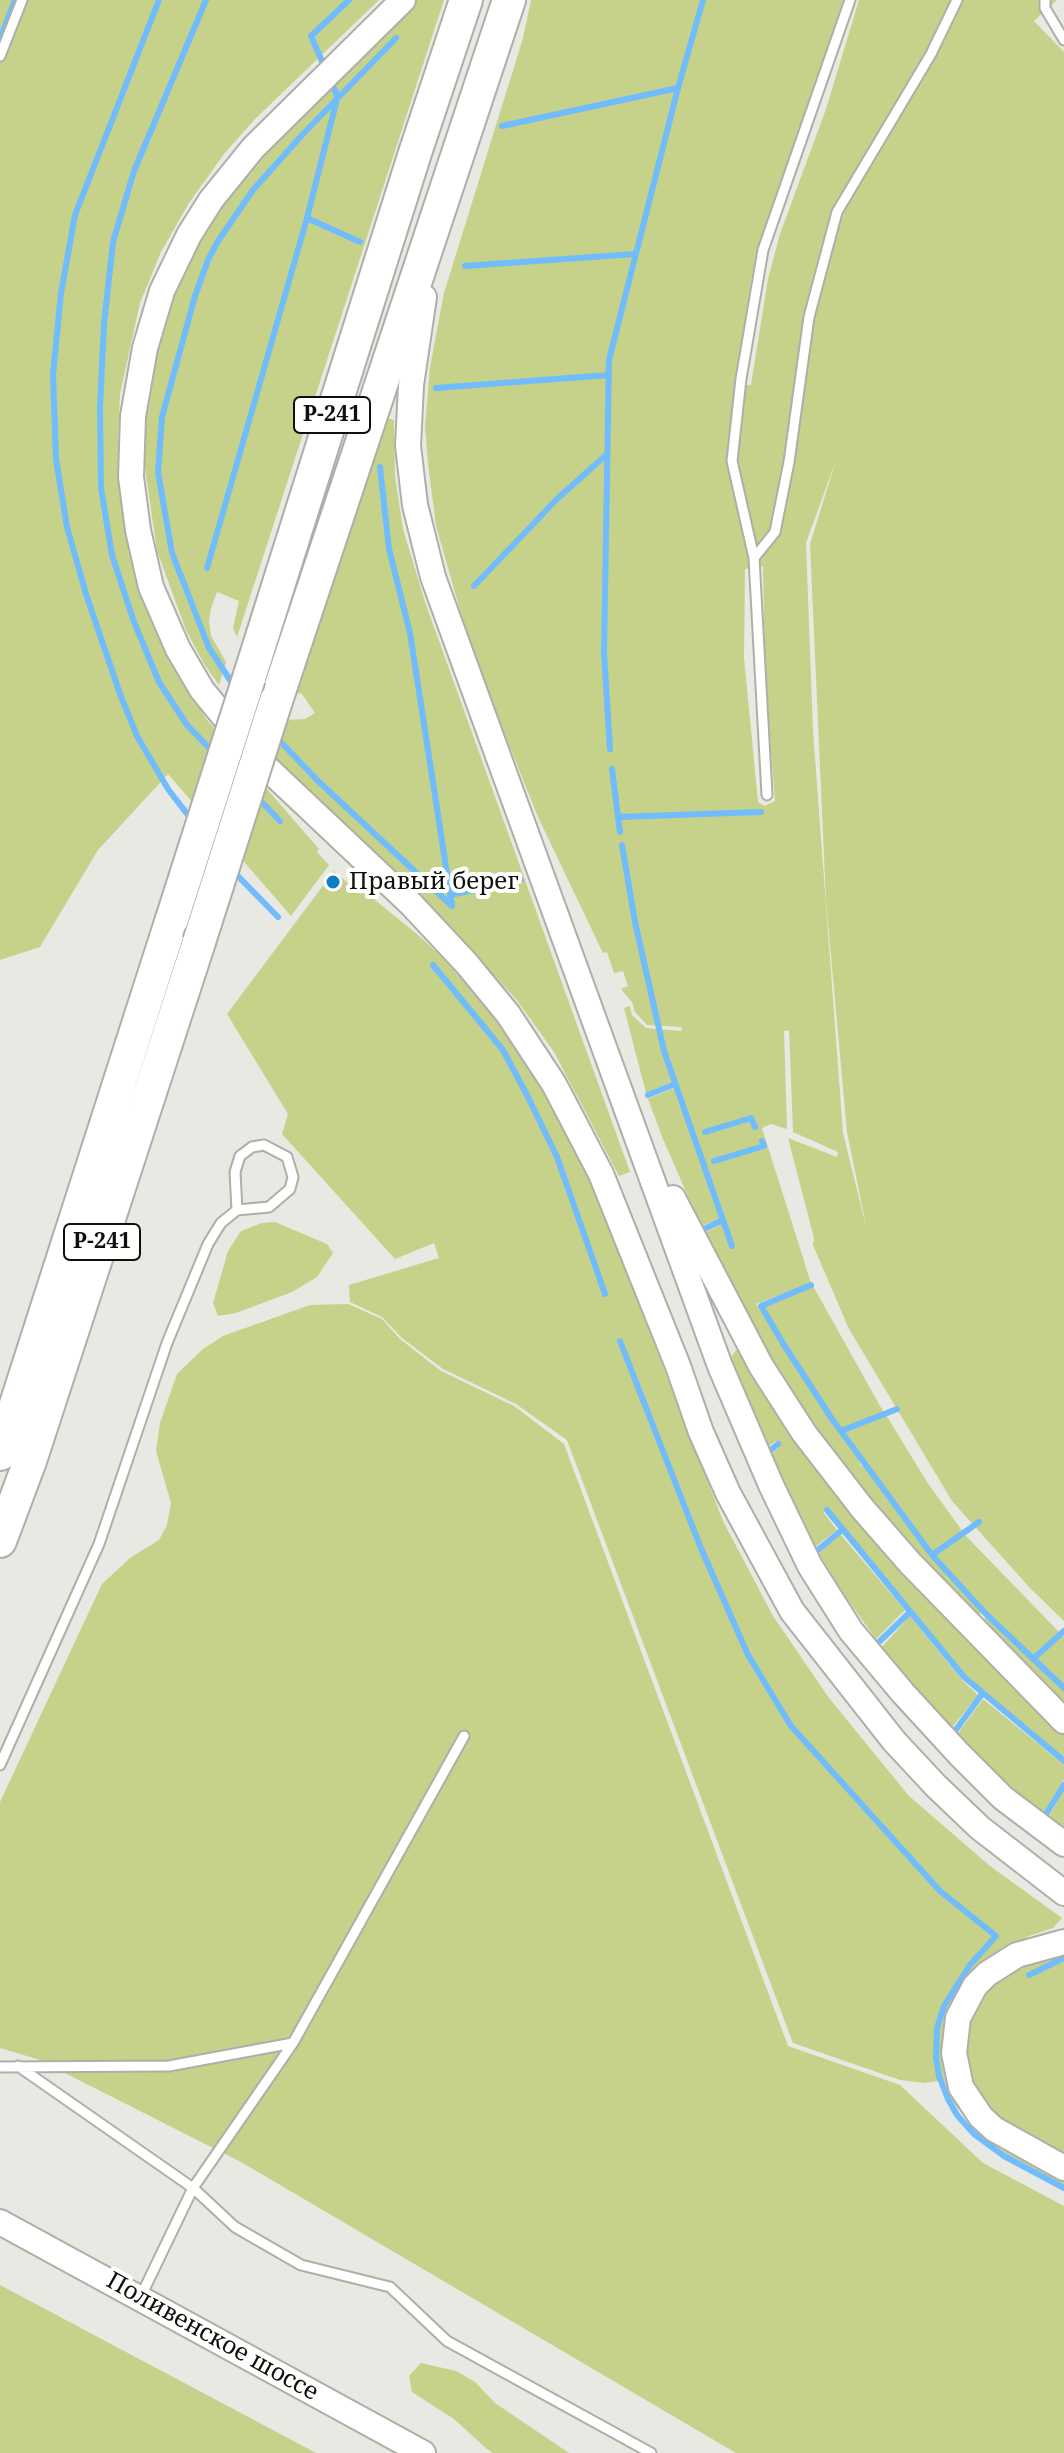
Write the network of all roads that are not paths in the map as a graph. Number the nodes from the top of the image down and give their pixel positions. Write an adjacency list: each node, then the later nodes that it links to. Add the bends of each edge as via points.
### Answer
1 (22, 0): 9 (lane)
2 (403, 0): 21 (main road, via 245,158 189,235 162,291 135,402 131,477 151,587 202,690 268,769 467,964 554,1084 601,1174 728,1493 792,1611 925,1775 980,1828)
3 (466, 0): 15 (highway, Р-241, bridge)
4 (509, 0): 10 (highway, Р-241)
5 (850, 0): 11 (lane, via 763,250 732,461)
6 (957, 0): 11 (lane, via 837,212 809,317 775,532)
7 (1045, 0): 8 (lane)
8 (1064, 40)
9 (0, 56)
10 (446, 192): 13 (main road, via 411,385 408,446 421,534 452,633); 16 (highway, Р-241, bridge)
11 (754, 558): 12 (lane)
12 (767, 795)
13 (631, 1119): 17 (main road, via 761,1366 804,1433 910,1563); 20 (main road, via 720,1366 810,1566 851,1631 903,1693 1003,1798)
14 (237, 1210): 14 (lane, via 269,1207 290,1189 293,1177 287,1157 264,1145 240,1156 235,1172); 19 (lane, via 221,1223 195,1272 99,1544)
15 (0, 1454)
16 (0, 1541)
17 (1064, 1721)
18 (464, 1736): 23 (lane)
19 (0, 1765)
20 (1064, 1844)
21 (1063, 1892)
22 (1064, 1942): 26 (main road, via 1017,1955 987,1974 958,2018 954,2053 961,2087 981,2117)
23 (293, 2043): 24 (lane, via 169,2066); 27 (lane)
24 (18, 2066): 25 (lane); 27 (lane)
25 (0, 2067)
26 (1064, 2168)
27 (193, 2188): 29 (lane); 31 (lane, via 235,2227 301,2265 390,2287 447,2341)
28 (0, 2222): 29 (main road, Поливенское шоссе)
29 (140, 2298): 30 (main road, Поливенское шоссе)
30 (423, 2453)
31 (651, 2453)

